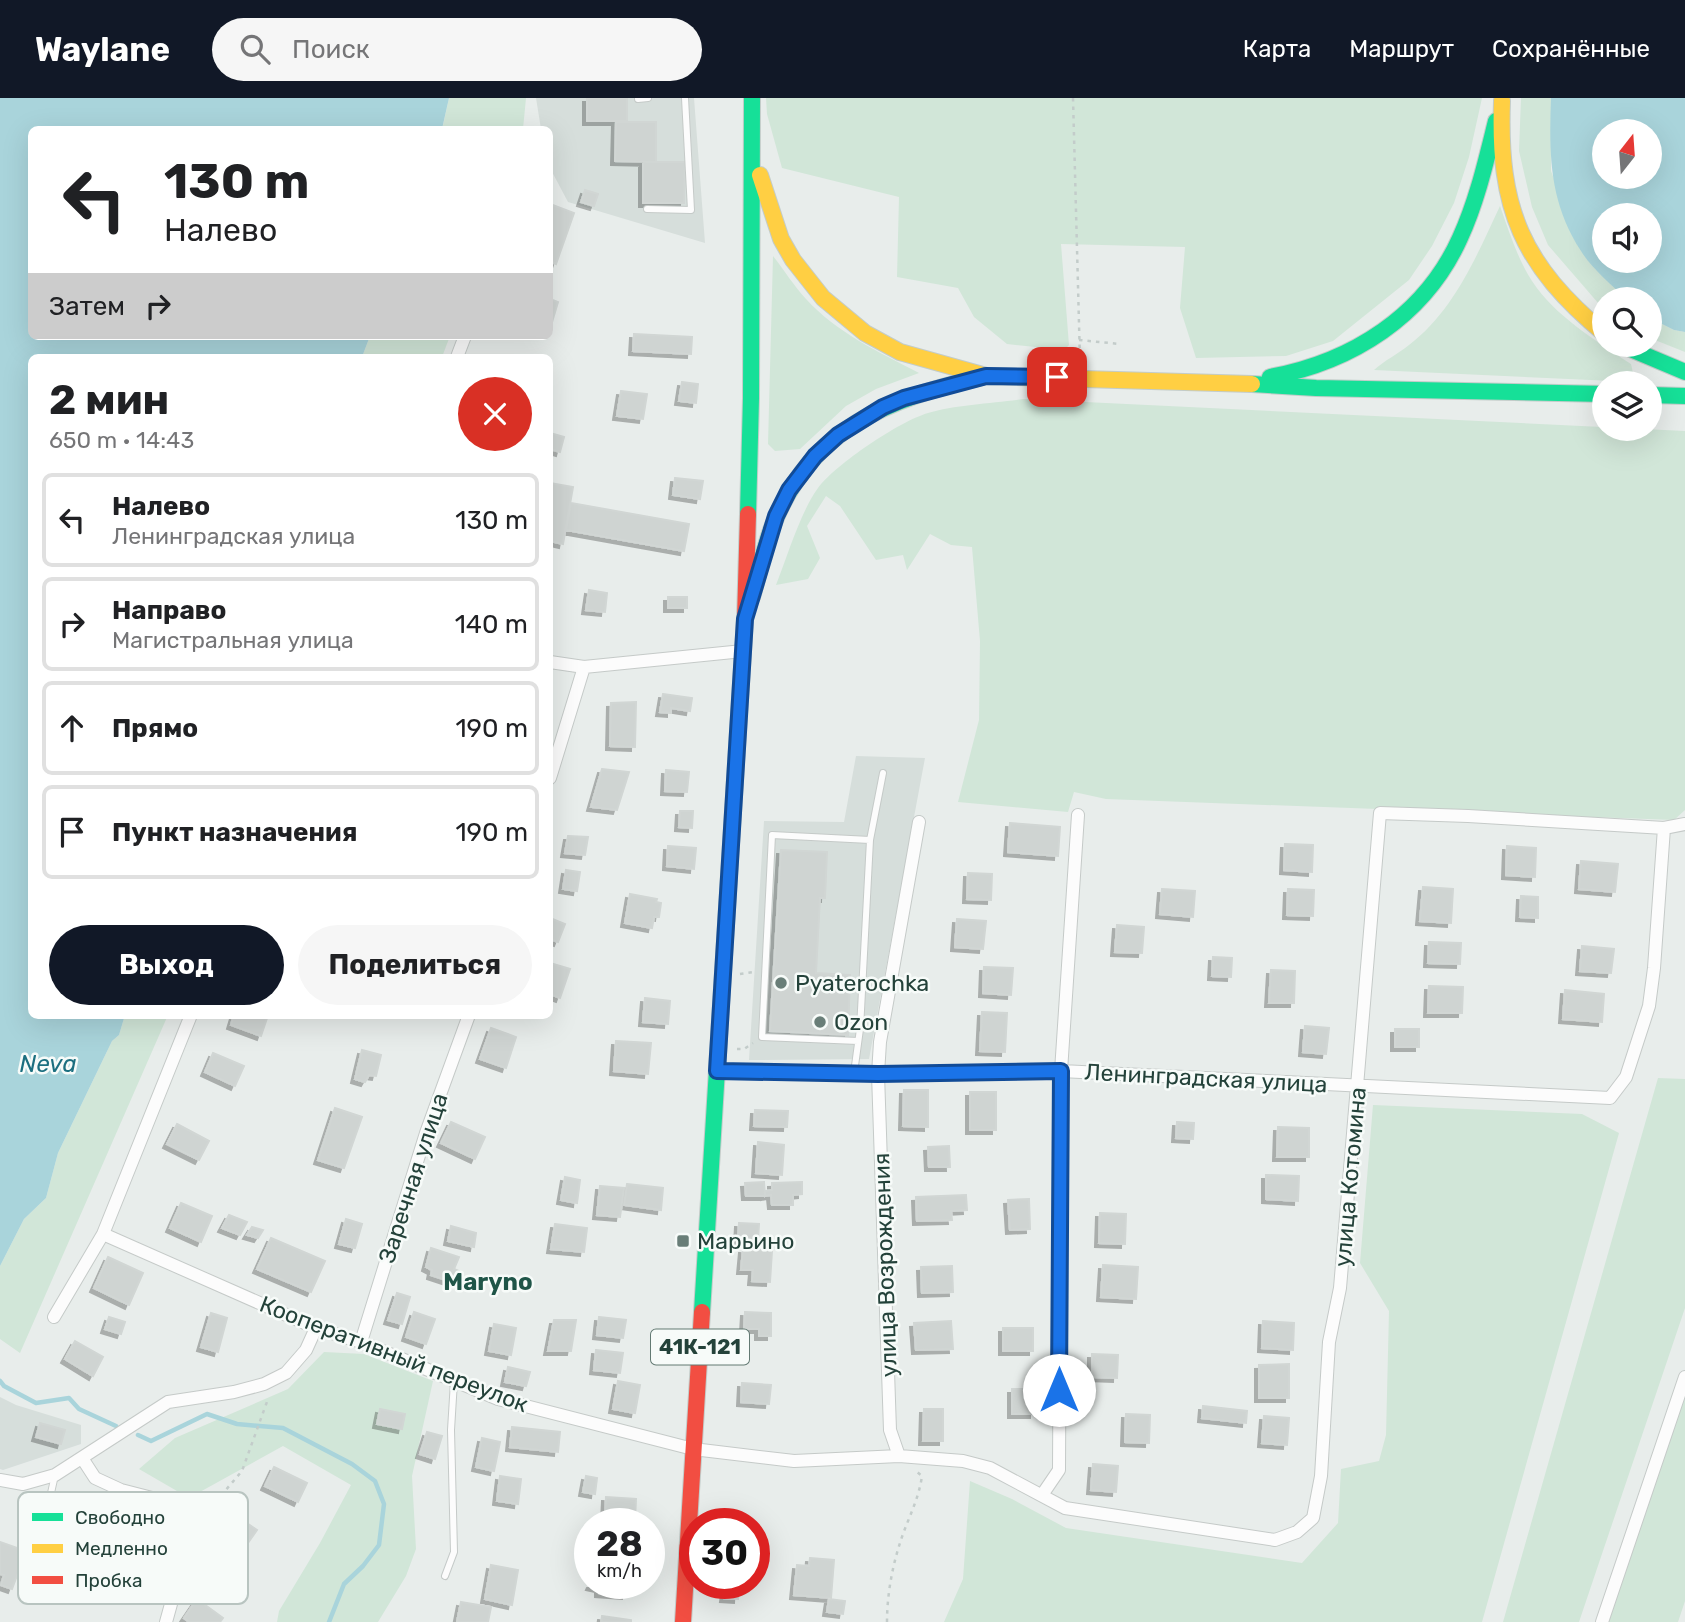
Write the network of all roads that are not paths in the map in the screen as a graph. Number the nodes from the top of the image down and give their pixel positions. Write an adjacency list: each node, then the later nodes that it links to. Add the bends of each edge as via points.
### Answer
1 (648, 98): 4 (lane)
2 (685, 98): 7 (lane, via 691,210)
3 (752, 98): 6 (main road)
4 (638, 99)
5 (1502, 100): 8 (main road, via 1503,178 1518,228 1545,277); 12 (main road, via 1486,163 1453,254 1418,300 1379,335 1335,360 1279,376)
6 (753, 132): 11 (main road, via 764,192 781,239 823,298 865,333 900,352); 16 (main road)
7 (647, 209)
8 (1592, 323)
9 (1644, 357): 10 (main road)
10 (1685, 372)
11 (986, 376): 12 (main road); 16 (main road, via 883,407 838,435 815,456 776,516)
12 (1223, 382): 13 (main road)
13 (1592, 394)
14 (1662, 395): 15 (main road)
15 (1685, 396)
16 (745, 619): 17 (main road, 41К-121)
17 (743, 651): 19 (street); 30 (main road, 41К-121)
18 (553, 662): 19 (street)
19 (584, 667): 20 (street)
20 (553, 768)
21 (883, 773): 26 (lane)
22 (1078, 815): 31 (street)
23 (919, 822): 33 (street, улица Возрождения)
24 (1685, 824): 25 (street)
25 (1664, 828): 34 (street, Ленинградская улица, via 1649,1006 1626,1077 1610,1098); 34 (street, улица Котомина, via 1380,813)
26 (870, 840): 29 (lane); 29 (lane, via 772,835 762,1037)
27 (189, 1019): 35 (street)
28 (468, 1019): 38 (street, Заречная улица)
29 (858, 1041): 32 (lane)
30 (717, 1071): 32 (street, Ленинградская улица); 41 (main road, 41К-121)
31 (1061, 1071): 33 (street, Ленинградская улица); 34 (street, Ленинградская улица); 48 (street, via 1059,1470)
32 (853, 1073): 33 (street, Ленинградская улица)
33 (878, 1074): 42 (street, улица Возрождения, via 890,1430)
34 (1358, 1084): 50 (street, улица Котомина, via 1340,1288 1329,1342 1321,1476 1313,1518)
35 (103, 1234): 36 (street); 37 (street, Кооперативный переулок)
36 (54, 1317)
37 (316, 1328): 38 (street, Кооперативный переулок); 43 (street, via 306,1350 286,1373 234,1392 168,1402)
38 (360, 1342): 40 (street, Кооперативный переулок)
39 (1685, 1377): 56 (street)
40 (454, 1381): 41 (street, Кооперативный переулок, via 498,1399); 51 (lane, via 454,1552)
41 (693, 1449): 42 (street, Кооперативный переулок, via 794,1461); 49 (main road, 41К-121)
42 (899, 1456): 48 (street, Кооперативный переулок, via 990,1468)
43 (82, 1458): 44 (street); 47 (street, via 95,1478)
44 (55, 1475): 45 (street, via 23,1484); 46 (lane)
45 (0, 1480)
46 (52, 1492)
47 (129, 1492)
48 (1042, 1495): 50 (street, Кооперативный переулок, via 1065,1507 1275,1540)
49 (692, 1508)
50 (1297, 1532)
51 (445, 1576)
52 (686, 1599): 55 (main road, 41К-121)
53 (171, 1604): 54 (street)
54 (166, 1622)
55 (683, 1622)
56 (1602, 1622)

